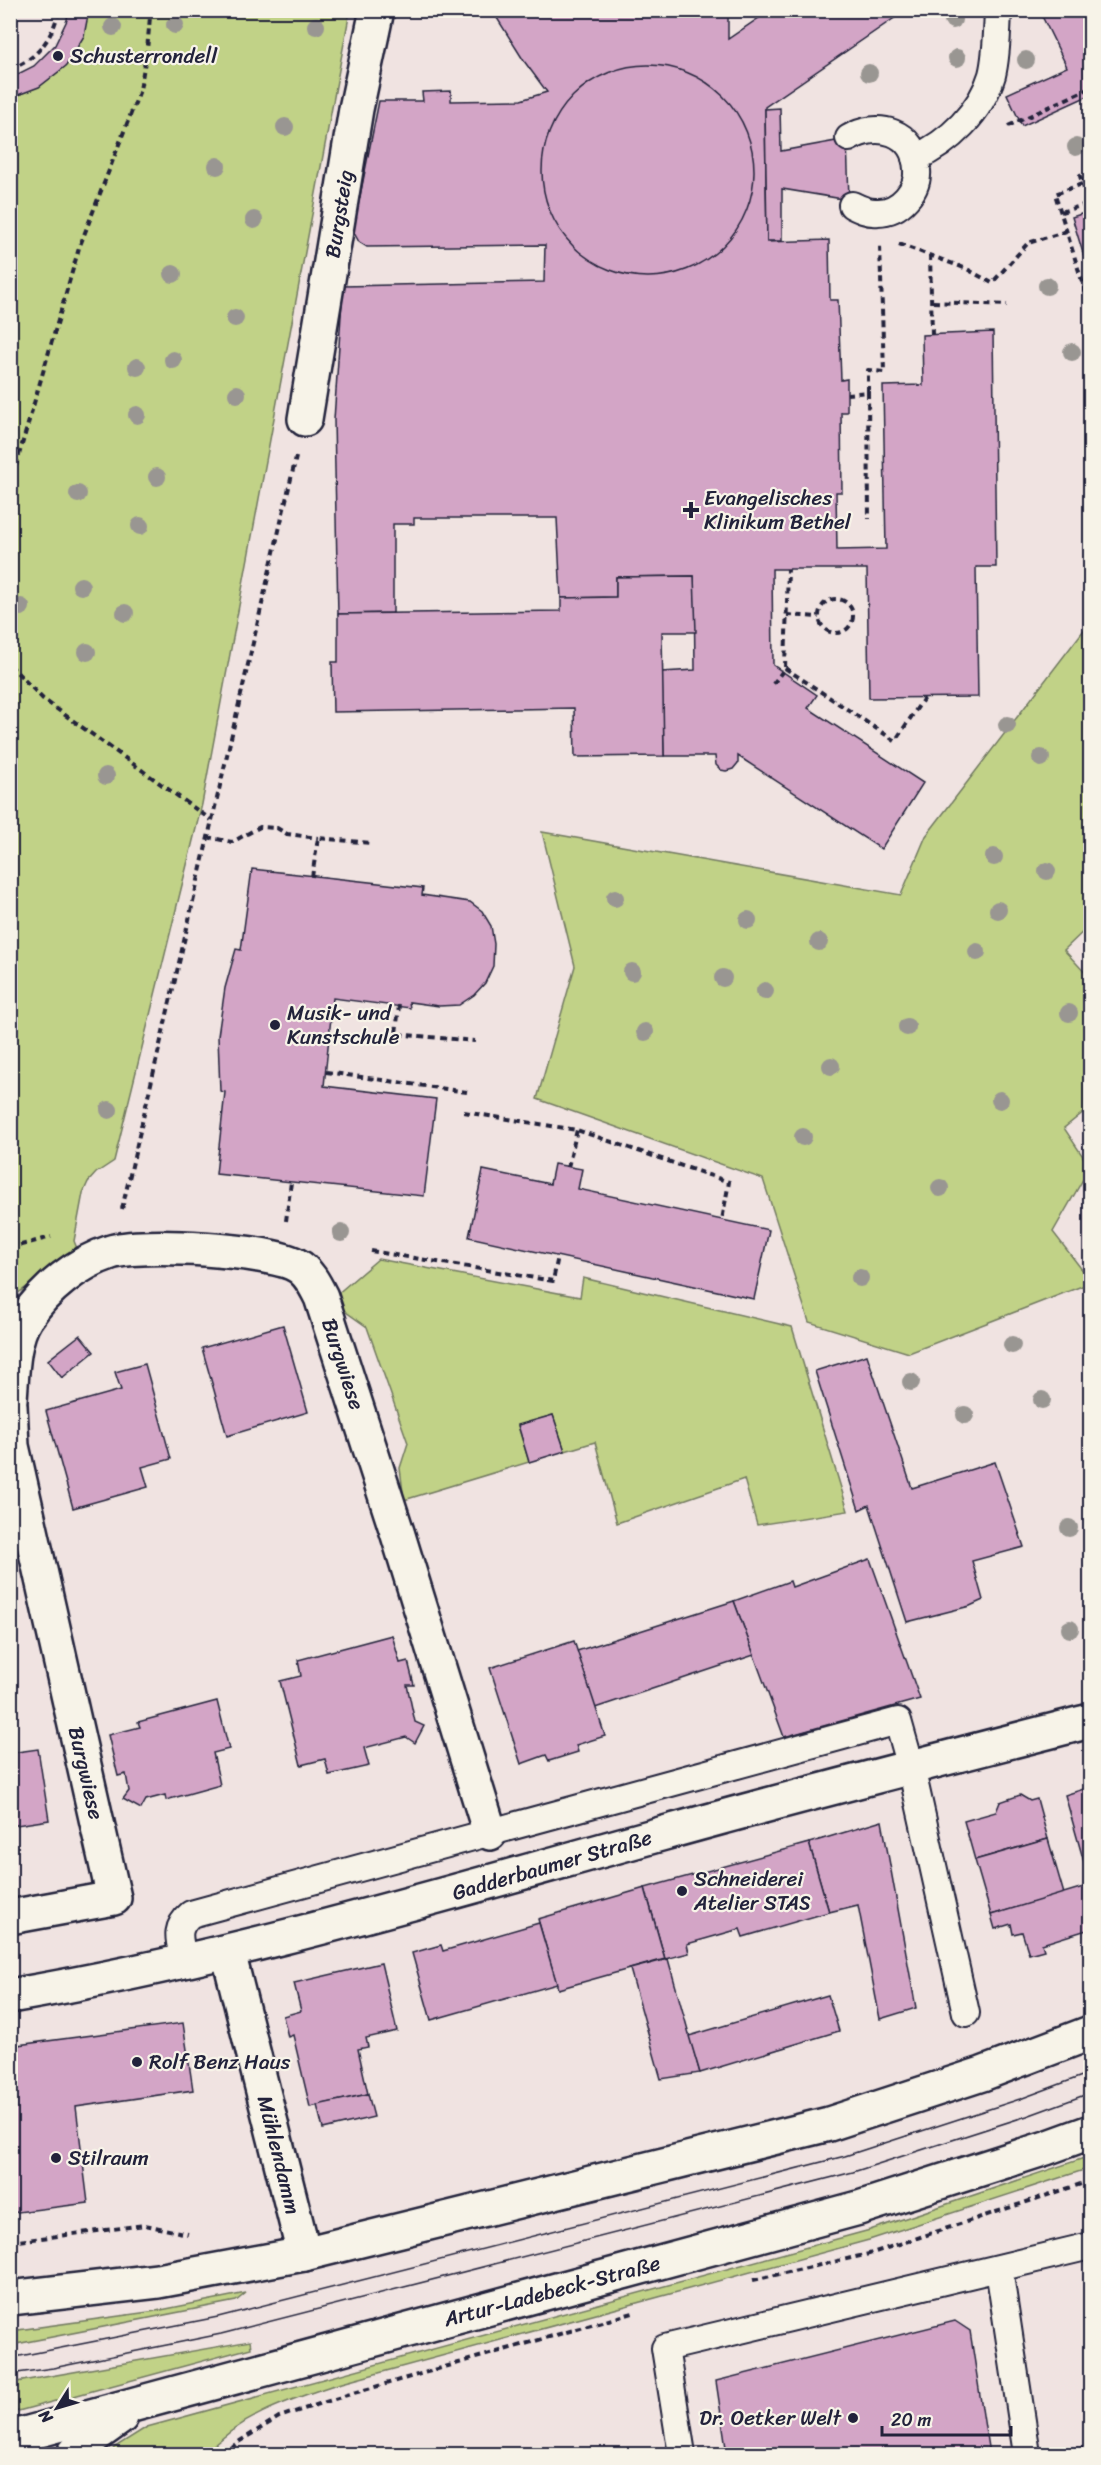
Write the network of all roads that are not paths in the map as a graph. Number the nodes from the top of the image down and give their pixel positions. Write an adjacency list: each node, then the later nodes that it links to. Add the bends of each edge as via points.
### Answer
1 (377, 10): 6 (street, Burgsteig, via 356,109)
2 (998, 10): 4 (lane, via 988,86 952,136)
3 (849, 138): 4 (lane, via 867,130 887,130 909,146)
4 (915, 158): 5 (lane, via 916,182 902,203 878,212)
5 (852, 205)
6 (305, 419)
7 (17, 1324): 8 (street, Burgwiese); 12 (street, Burgwiese, via 76,1268 112,1251 197,1249 282,1258 299,1266 313,1281 395,1524)
8 (10, 1399)
9 (10, 1405): 13 (street, Burgwiese, via 12,1446 114,1898)
10 (1090, 1721): 11 (street, Gadderbaumer Straße)
11 (911, 1767): 12 (lane, via 898,1721); 14 (street, Gadderbaumer Straße); 17 (lane)
12 (490, 1833): 15 (lane, via 191,1914 182,1921 178,1933)
13 (10, 1917)
14 (228, 1952): 15 (street, Gadderbaumer Straße); 21 (street, Mühlendamm)
15 (184, 1961): 16 (street, Gadderbaumer Straße)
16 (10, 1996)
17 (966, 2013)
18 (1090, 2033): 21 (street, via 982,2074 829,2124)
19 (1090, 2132): 24 (street, Artur-Ladebeck-Straße, via 859,2208)
20 (1090, 2246): 22 (lane)
21 (304, 2254): 23 (street, via 158,2281)
22 (999, 2269): 27 (lane, via 665,2348); 28 (lane)
23 (10, 2298)
24 (149, 2402): 25 (street, Artur-Ladebeck-Straße); 26 (street, via 111,2423)
25 (10, 2438)
26 (74, 2454)
27 (682, 2454)
28 (1027, 2454)

